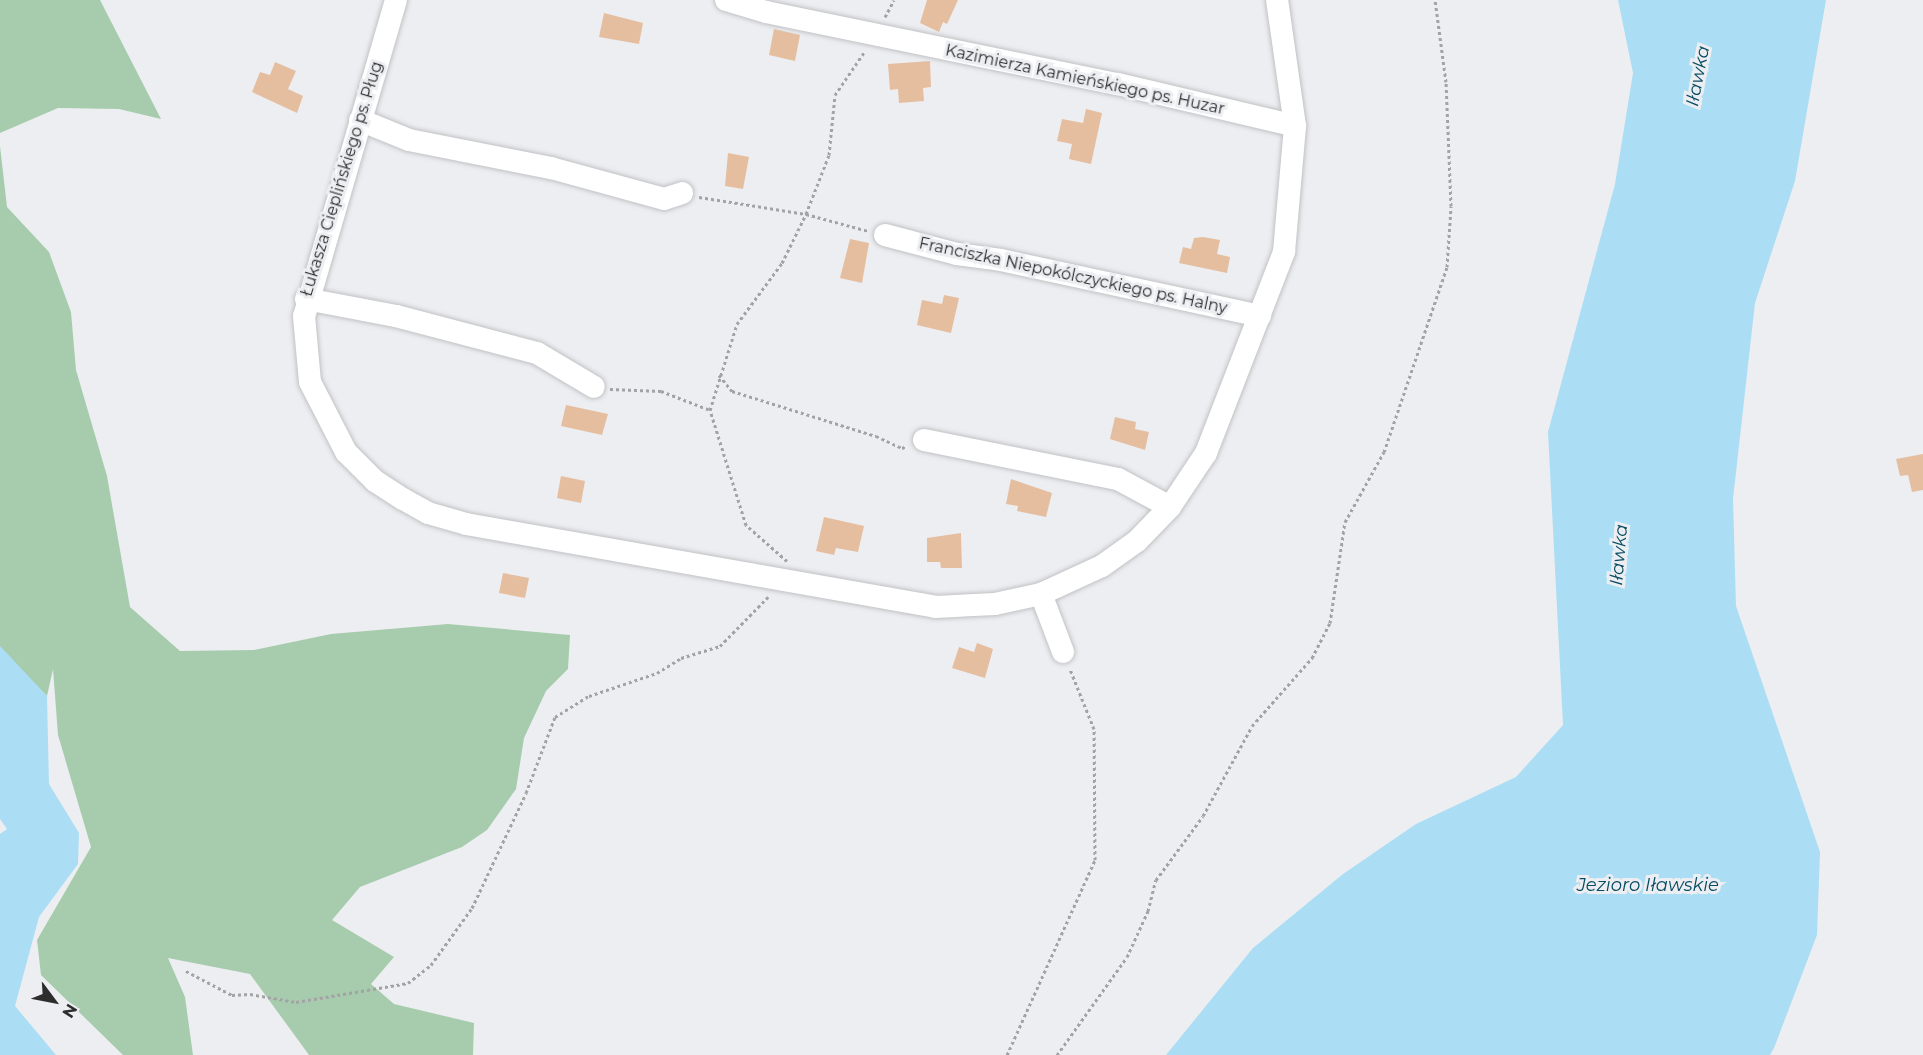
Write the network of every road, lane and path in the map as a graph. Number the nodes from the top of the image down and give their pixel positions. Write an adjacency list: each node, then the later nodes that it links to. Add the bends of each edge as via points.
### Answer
1 (396, 0): 7 (street, Łukasza Cieplińskiego ps. Pług)
2 (726, 0): 6 (street, Kazimierza Kamieńskiego ps. Huzar)
3 (894, 0): 6 (path)
4 (1277, 0): 8 (street, Łukasza Cieplińskiego ps. Pług)
5 (1435, 0): 24 (path, via 1446,82 1451,206 1447,267 1384,452 1345,522 1330,622 1312,658 1252,726 1203,816 1155,880 1148,911 1127,957)
6 (876, 35): 8 (street, Kazimierza Kamieńskiego ps. Huzar, via 1118,84); 10 (path, via 835,95 829,155)
7 (360, 120): 9 (street, via 409,140 551,168 664,199); 12 (street, Łukasza Cieplińskiego ps. Pług)
8 (1295, 126): 13 (street, Łukasza Cieplińskiego ps. Pług, via 1284,252)
9 (682, 193): 10 (path)
10 (806, 214): 11 (path); 14 (path, via 782,263 737,324)
11 (885, 235): 13 (street, Franciszka Niepokólczyckiego ps. Halny, via 957,254)
12 (306, 299): 15 (street, via 396,316 537,353); 19 (street, Łukasza Cieplińskiego ps. Pług, via 304,348 310,382 321,408 346,452 375,481 403,499 429,513 466,524)
13 (1260, 316): 18 (street, Łukasza Cieplińskiego ps. Pług, via 1206,453)
14 (719, 375): 16 (path); 17 (path, via 732,391 876,436 902,448)
15 (594, 387): 16 (path, via 661,391)
16 (710, 410): 19 (path, via 746,525 787,560)
17 (924, 440): 18 (street, via 1118,479)
18 (1170, 507): 20 (street, Łukasza Cieplińskiego ps. Pług, via 1137,541 1102,566)
19 (784, 580): 20 (street, Łukasza Cieplińskiego ps. Pług, via 935,607 995,604); 22 (path, via 720,646 681,658 657,674 589,696 555,717 526,793 472,908 431,965 408,984 296,1002 250,994 231,995)
20 (1041, 594): 21 (street)
21 (1064, 652): 23 (path, via 1094,729 1095,860)
22 (186, 971)
23 (1007, 1055)
24 (1057, 1055)

